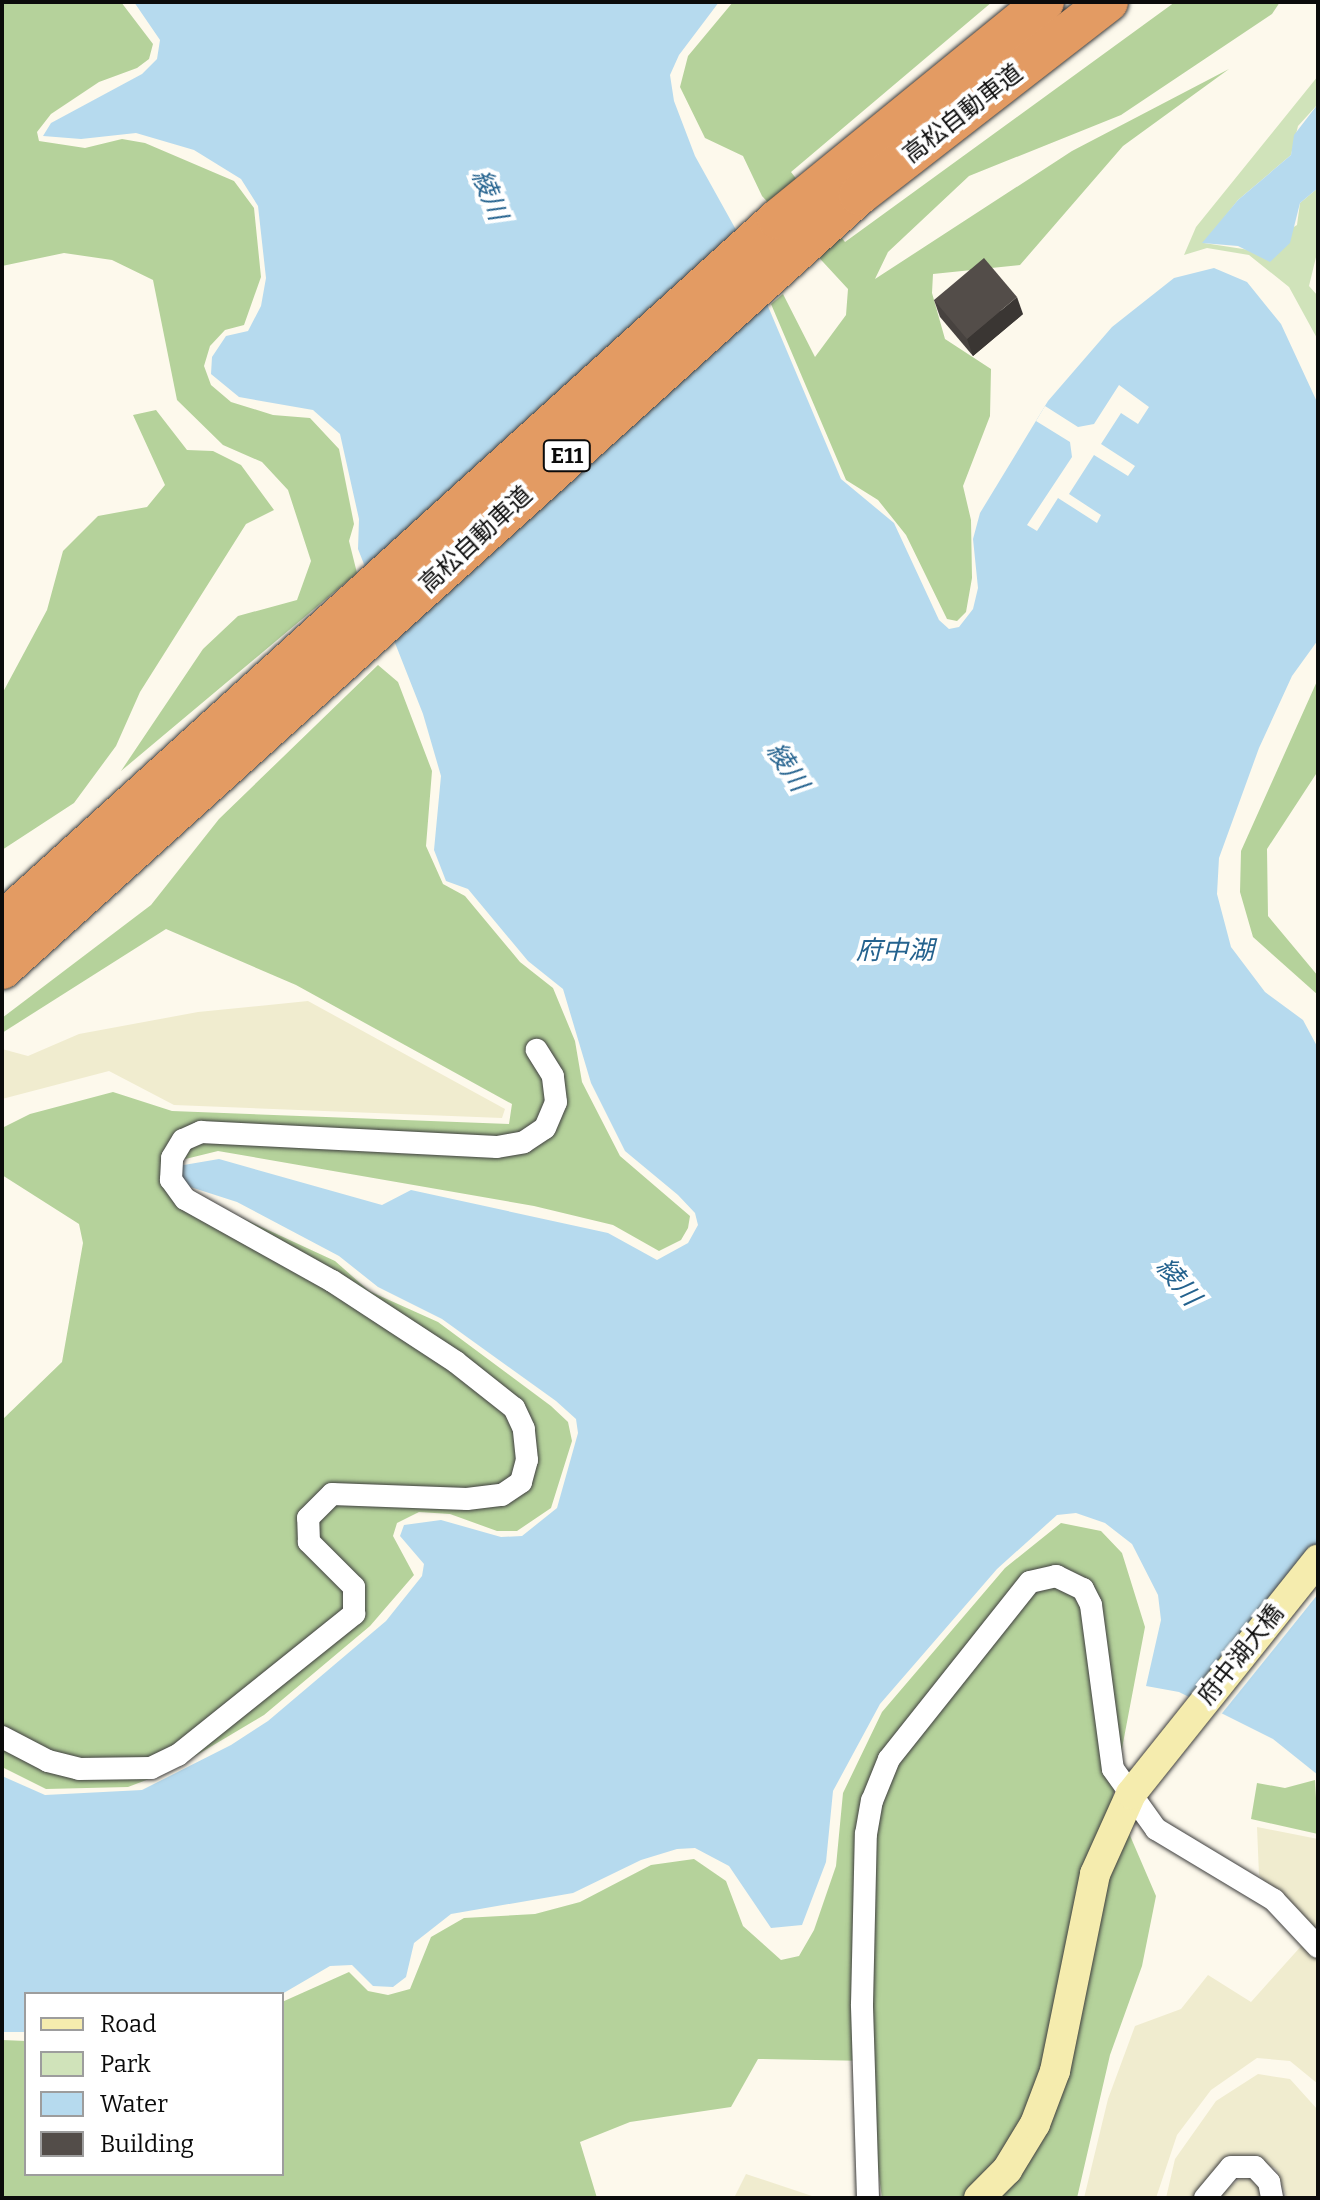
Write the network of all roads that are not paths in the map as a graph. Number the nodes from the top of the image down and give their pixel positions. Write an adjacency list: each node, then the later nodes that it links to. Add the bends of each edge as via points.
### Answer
1 (1022, 2): 4 (highway)
2 (1044, 2): 4 (highway, 高松自動車道 / E11)
3 (1105, 7): 5 (highway, 高松自動車道 / E11)
4 (836, 170): 5 (highway, 高松自動車道 / E11)
5 (790, 232): 6 (highway, 高松自動車道 / E11)
6 (322, 658): 7 (highway, 高松自動車道 / E11); 8 (highway, 高松自動車道 / E11)
7 (2, 922)
8 (2, 969)
9 (537, 1050): 11 (street, via 553,1076 556,1102 545,1128 524,1142 497,1147 201,1132 183,1140 171,1180 185,1199 332,1281 456,1362 514,1408 524,1429 527,1460 521,1482 502,1495 467,1499 332,1494 308,1518 309,1542 354,1587 354,1614 178,1755 151,1768 79,1769 48,1761)
10 (1318, 1560): 12 (street, 府中湖大橋)
11 (2, 1737)
12 (1131, 1794): 13 (street, via 1170,1840 1237,1874 1274,1900); 14 (street, via 1113,1769 1091,1605 1071,1580 1044,1575 1016,1596 909,1732 889,1759 872,1801 866,1834 862,2004); 15 (street, 府中湖大橋, via 1095,1874 1055,2071 1035,2124 1007,2170)
13 (1318, 1947)
14 (868, 2198)
15 (979, 2198)
16 (1205, 2198): 17 (street, via 1231,2167 1255,2167 1269,2182)
17 (1272, 2198)

